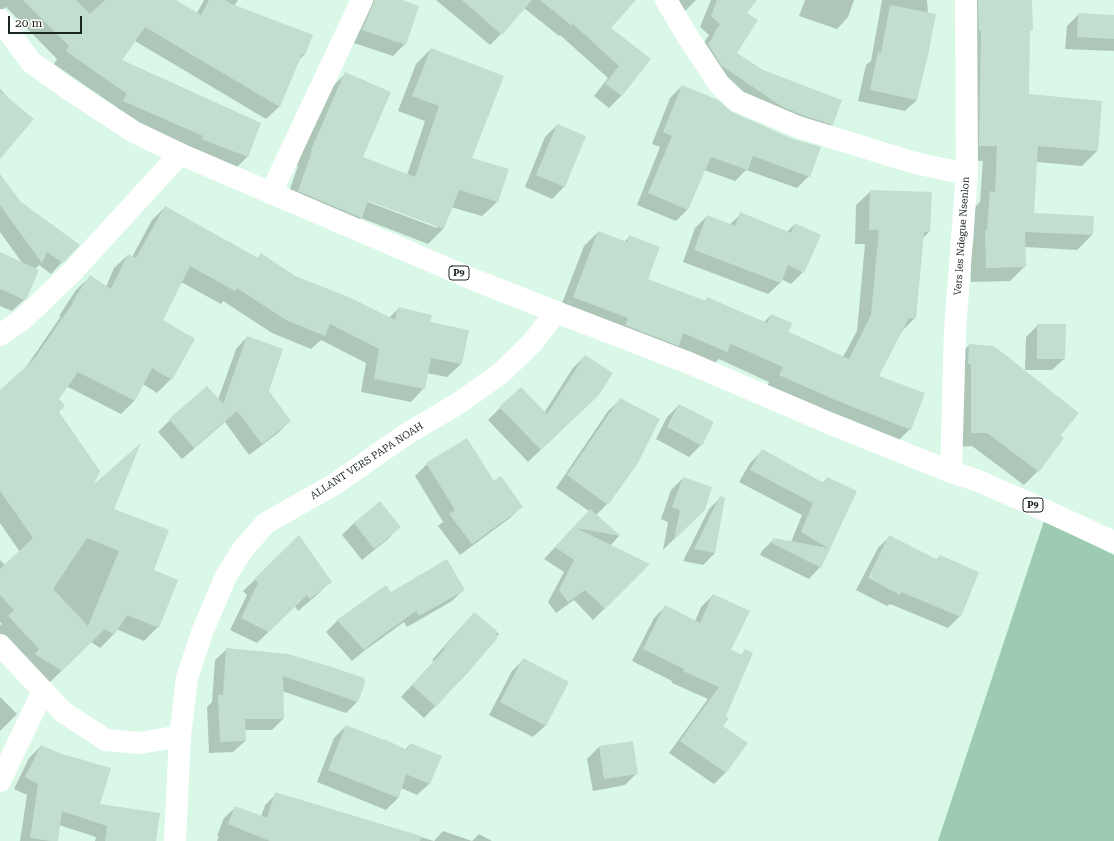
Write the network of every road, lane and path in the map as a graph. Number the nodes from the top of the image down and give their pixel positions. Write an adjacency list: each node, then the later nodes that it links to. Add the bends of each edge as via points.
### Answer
1 (362, 0): 7 (street)
2 (666, 0): 6 (street, via 719,84 737,101 798,127 915,163)
3 (966, 0): 6 (street, Vers les Ndegue Nsenlon)
4 (0, 20): 5 (street, P9, via 31,62 134,132)
5 (180, 154): 7 (street, P9); 9 (street, via 71,273 23,319)
6 (966, 174): 10 (street, Vers les Ndegue Nsenlon, via 955,330)
7 (271, 193): 8 (street, P9, via 392,246)
8 (556, 312): 10 (street, P9, via 689,363); 14 (street, ALLANT VERS PAPA NOAH, via 533,342 501,373 459,404 405,435 335,484 266,523 256,533 226,576 203,630 187,678)
9 (0, 335)
10 (951, 472): 11 (street, P9, via 976,480)
11 (1114, 542)
12 (0, 645): 13 (street)
13 (43, 691): 14 (street, via 63,712 106,740 140,743); 15 (street)
14 (180, 736): 16 (street, ALLANT VERS PAPA NOAH)
15 (0, 781)
16 (175, 841)

